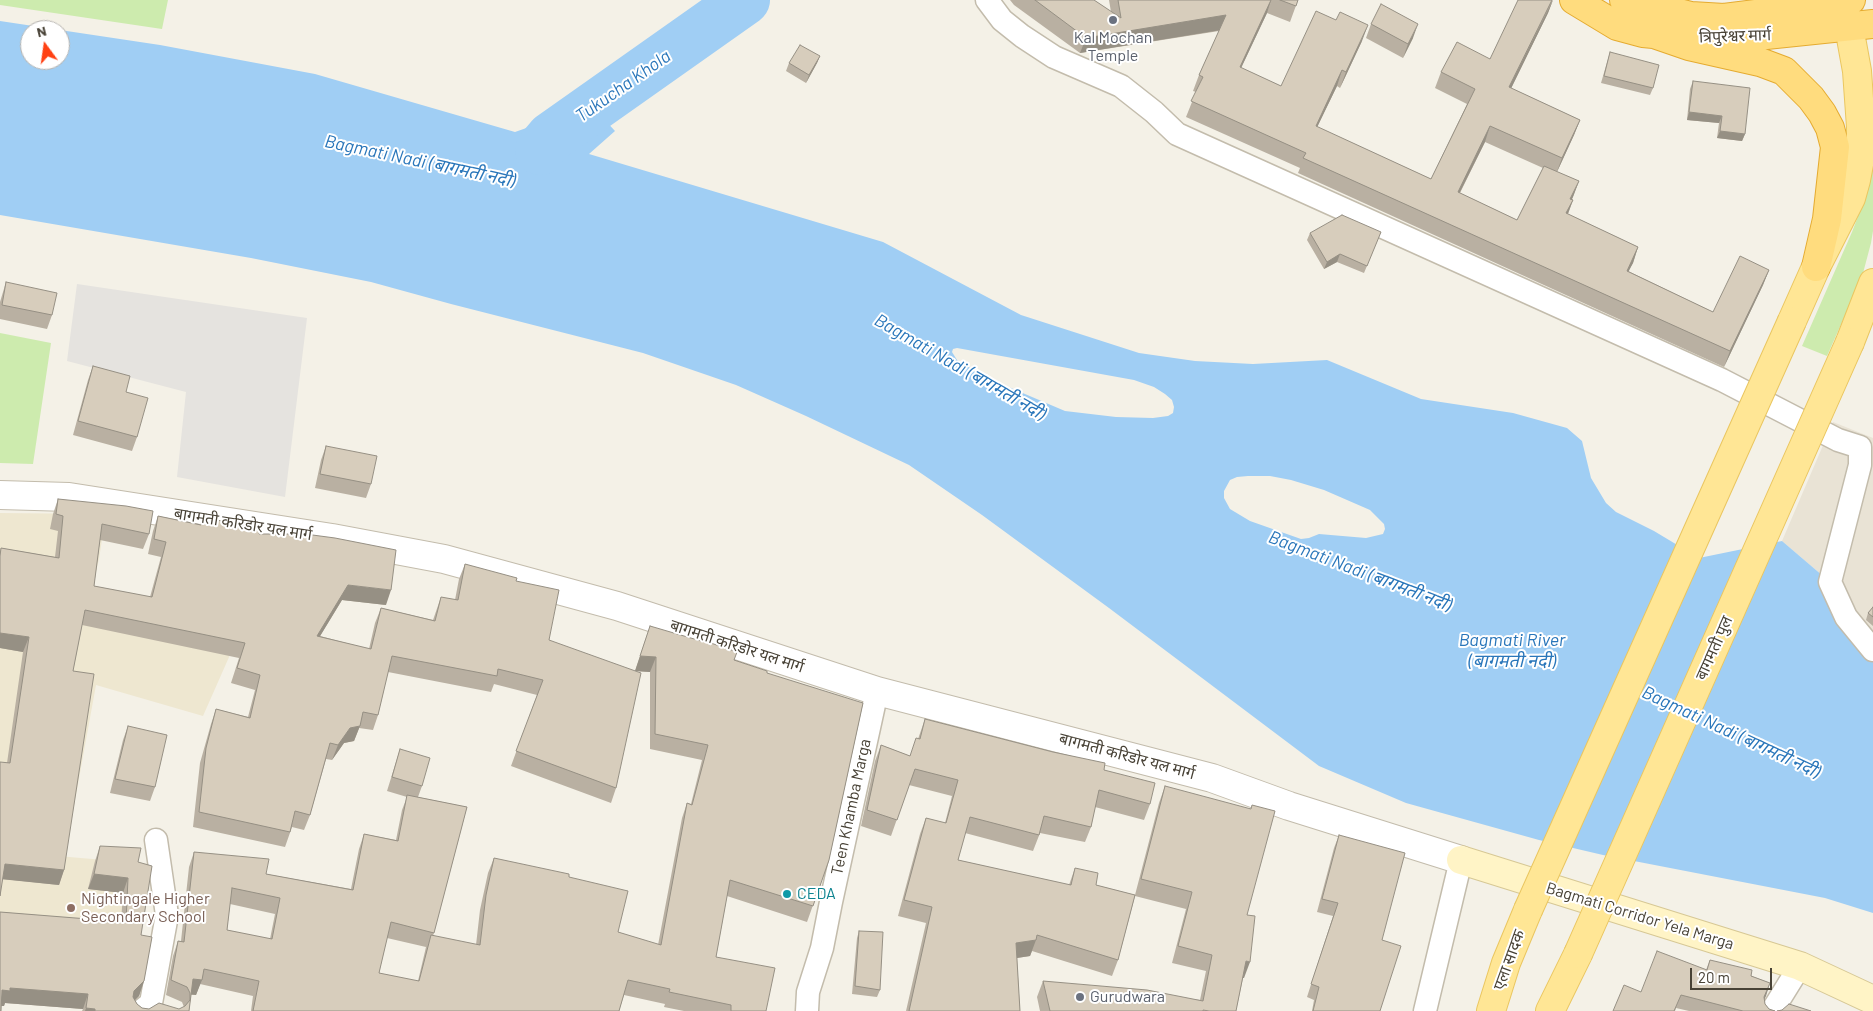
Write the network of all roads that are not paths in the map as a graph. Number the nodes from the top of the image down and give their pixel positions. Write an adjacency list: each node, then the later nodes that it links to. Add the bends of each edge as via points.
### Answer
1 (986, 0): 10 (street, via 1002,20 1022,36 1054,57 1121,86 1177,134 1722,380 1838,440 1860,447 1860,465 1830,582 1846,617)
2 (1574, 0): 6 (highway, त्रिपुरेश्वर मार्ग, via 1617,26 1643,33)
3 (1624, 0): 6 (highway, त्रिपुरेश्वर मार्ग)
4 (1726, 0): 6 (highway, via 1689,8)
5 (1853, 11): 6 (highway, त्रिपुरेश्वर मार्ग, via 1718,40); 7 (main road, via 1861,127 1860,160 1851,198)
6 (1659, 22): 7 (highway, via 1689,46 1760,62 1784,72 1812,98 1822,113 1836,147 1827,219)
7 (1816, 267): 20 (main road, एला सादक, bridge, via 1528,910)
8 (1873, 284): 21 (main road, बागमती पुल, bridge, via 1850,342)
9 (0, 495): 11 (street, बागमती करिडोर यल मार्ग, via 69,497 444,559 617,606)
10 (1873, 650)
11 (877, 691): 13 (street, बागमती करिडोर यल मार्ग, via 1212,778 1289,806); 18 (street, Teen Khamba Marga, via 822,948 808,992)
12 (156, 840): 16 (street, via 167,915)
13 (1461, 860): 14 (main road, Bagmati Corridor Yela Marga); 19 (street)
14 (1800, 966): 15 (main road, Bagmati Corridor Yela Marga); 22 (street)
15 (1873, 1000)
16 (146, 1007): 17 (street)
17 (172, 1011)
18 (807, 1011)
19 (1425, 1011)
20 (1491, 1011)
21 (1550, 1011)
22 (1772, 1011)

